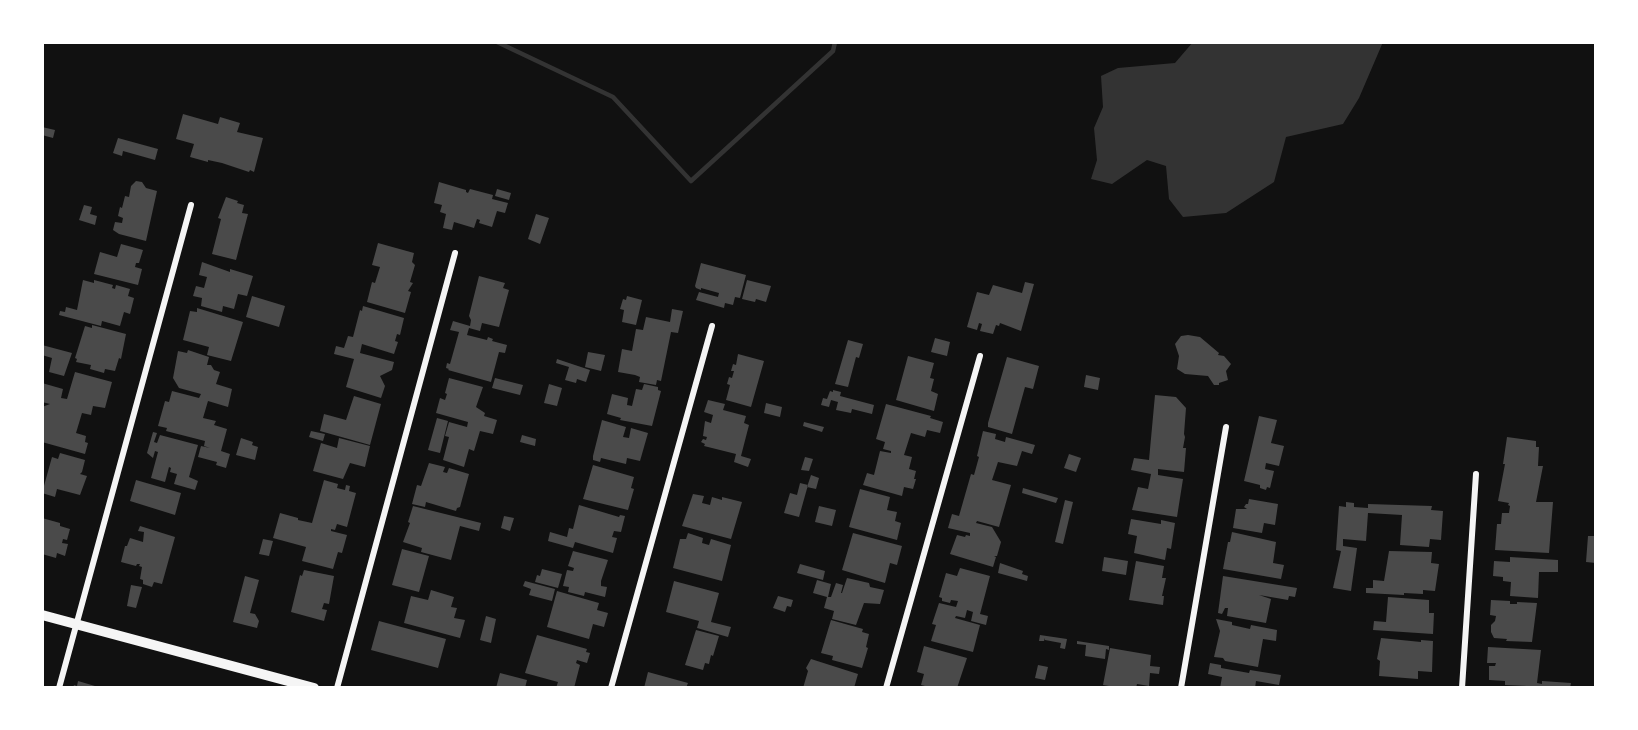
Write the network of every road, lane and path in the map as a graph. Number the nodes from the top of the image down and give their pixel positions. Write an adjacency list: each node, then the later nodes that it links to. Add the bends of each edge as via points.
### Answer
1 (191, 205): 8 (street)
2 (455, 253): 11 (street)
3 (712, 326): 12 (street)
4 (980, 356): 13 (street)
5 (1226, 427): 14 (street)
6 (1476, 474): 15 (street)
7 (42, 615): 8 (street)
8 (76, 623): 9 (street); 10 (street)
9 (59, 688)
10 (314, 688)
11 (337, 688)
12 (611, 688)
13 (886, 688)
14 (1181, 688)
15 (1462, 688)

